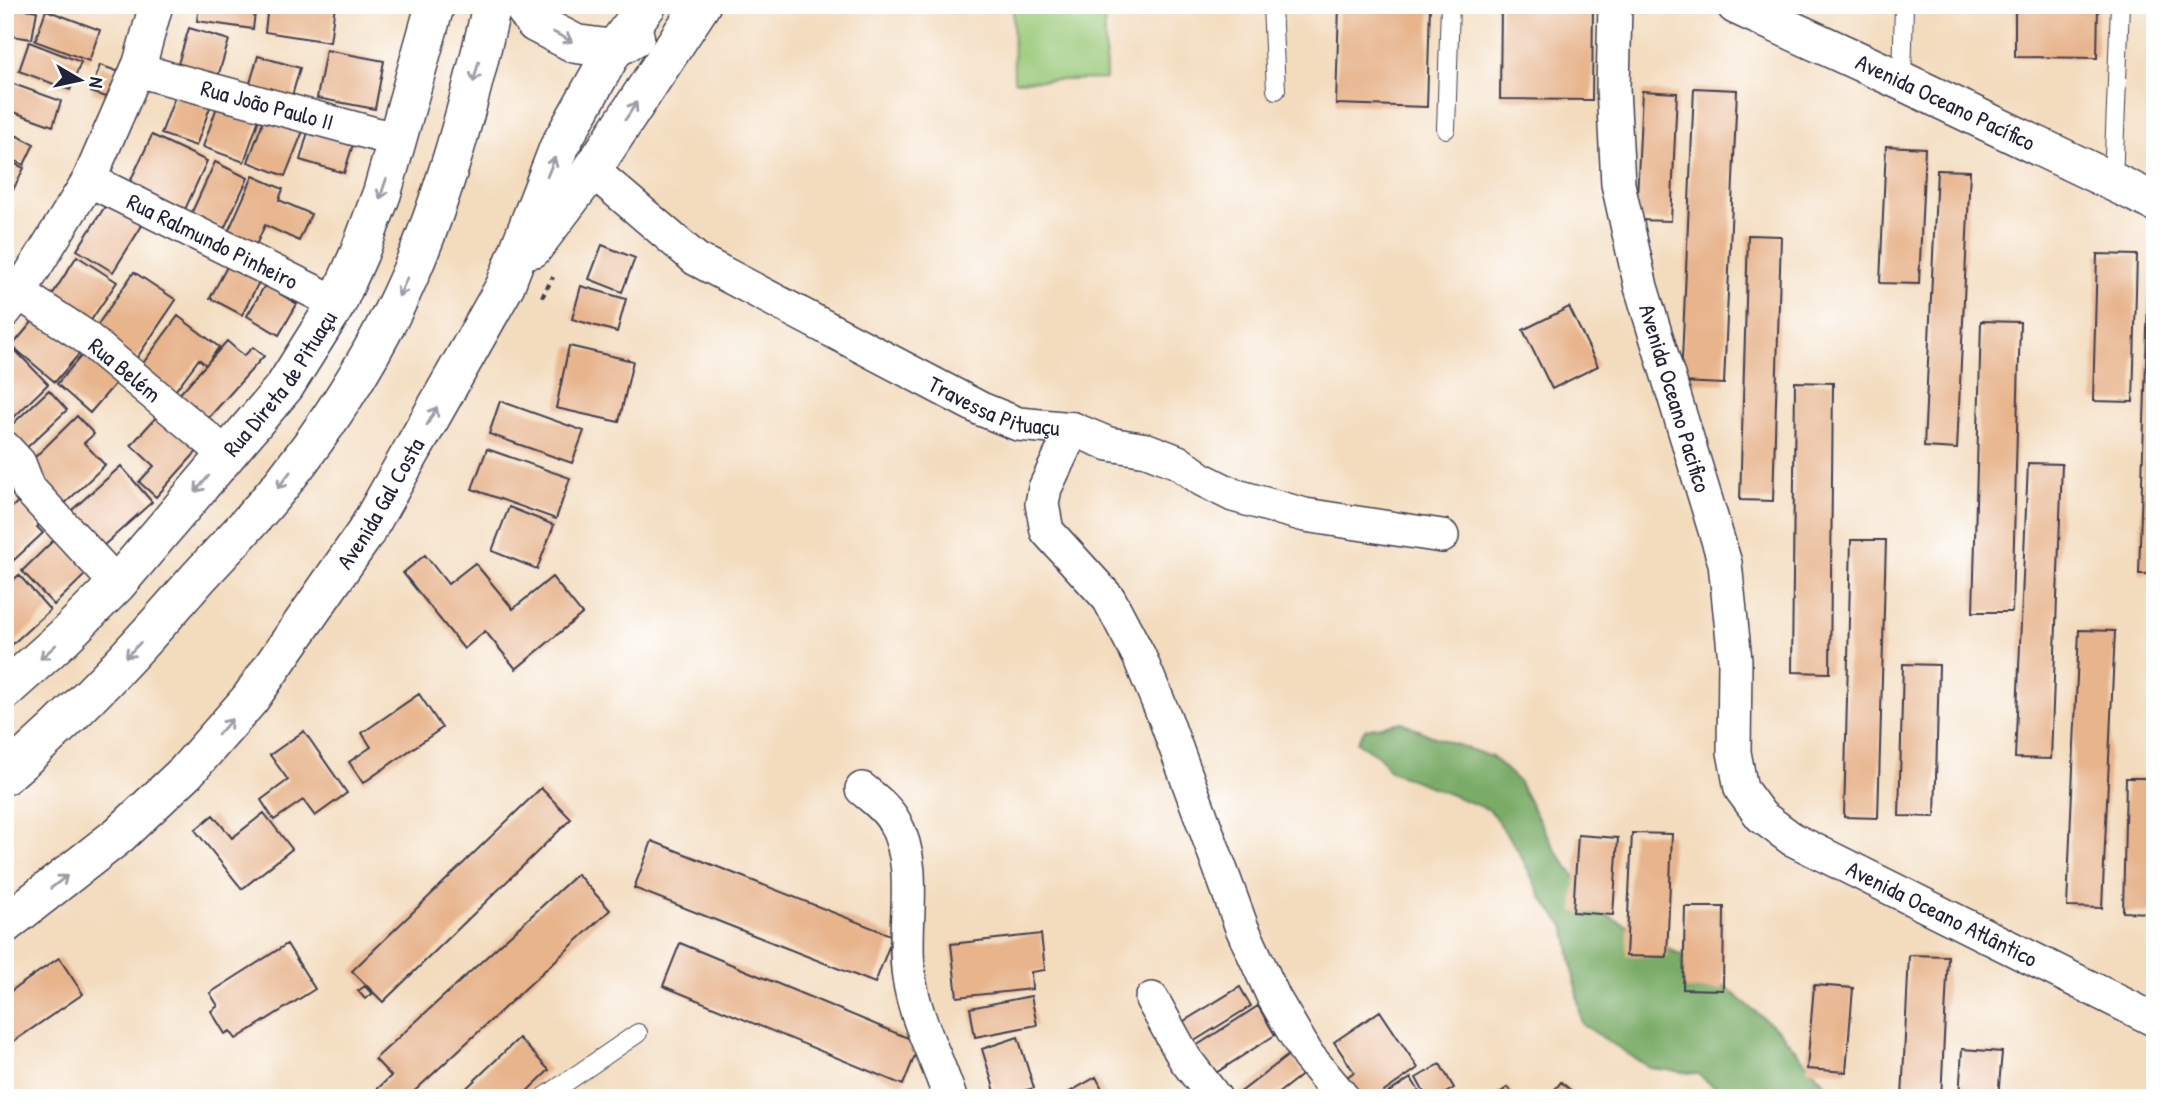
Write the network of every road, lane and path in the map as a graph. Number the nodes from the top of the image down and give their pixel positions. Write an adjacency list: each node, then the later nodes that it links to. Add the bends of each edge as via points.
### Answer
1 (156, 5): 15 (street)
2 (435, 5): 19 (main road, Rua Direta de Pituaçu)
3 (492, 5): 33 (main road, one-way to 33, via 478,67 422,246 392,312 350,386 285,480 164,618 54,734)
4 (522, 5): 14 (main road, one-way to 14, via 535,23 576,44)
5 (647, 5): 14 (main road, Avenida Gal Costa)
6 (691, 5): 14 (main road)
7 (701, 5): 20 (main road, one-way to 7)
8 (1272, 5): 17 (lane)
9 (1450, 5): 18 (lane)
10 (1615, 5): 35 (street, Avenida Oceano Pacifico, via 1618,184 1641,287 1725,563 1735,660 1734,752)
11 (1736, 5): 16 (main road, Avenida Oceano Pacífico)
12 (1905, 5): 16 (lane)
13 (2120, 5): 22 (lane)
14 (614, 49): 24 (main road, Avenida Gal Costa, one-way to 14, via 559,148)
15 (137, 70): 19 (street, Rua João Paulo II); 21 (street)
16 (1902, 81): 22 (main road, Avenida Oceano Pacífico)
17 (1276, 90)
18 (1446, 129)
19 (397, 140): 26 (main road, Rua Direta de Pituaçu, one-way to 26, via 364,242)
20 (592, 170): 24 (main road); 27 (street, Travessa Pituaçu, via 705,264 981,410 1018,424)
21 (89, 180): 25 (street); 26 (street, Rua Ralmundo Pinheiro)
22 (2113, 181): 23 (main road, Avenida Oceano Pacífico)
23 (2155, 202)
24 (505, 286): 36 (main road, Avenida Gal Costa, one-way to 24, via 119,835 186,772 250,699 366,532)
25 (12, 302): 29 (street, Rua Belém, via 83,335)
26 (337, 303): 29 (main road, Rua Direta de Pituaçu, via 285,386)
27 (1073, 429): 30 (street, Travessa Pituaçu, via 1109,444 1147,450 1178,462 1233,495 1305,515); 43 (street, via 1045,488 1041,505 1047,531 1109,599 1170,730 1242,928 1268,986 1308,1056)
28 (5, 448): 31 (street, via 19,463 29,489)
29 (227, 455): 31 (main road, Rua Direta de Pituaçu, one-way to 31)
30 (1442, 536)
31 (117, 584): 32 (main road, Rua Direta de Pituaçu, one-way to 32)
32 (5, 690)
33 (5, 775)
34 (862, 789): 41 (street, via 895,822 904,849 909,977 921,1027)
35 (1741, 789): 38 (street, Avenida Oceano Atlântico, via 1761,816 1793,839)
36 (5, 924)
37 (1152, 999): 42 (street, via 1185,1059)
38 (2155, 1020)
39 (639, 1033): 40 (lane)
40 (543, 1098)
41 (950, 1098)
42 (1215, 1098)
43 (1343, 1098)

